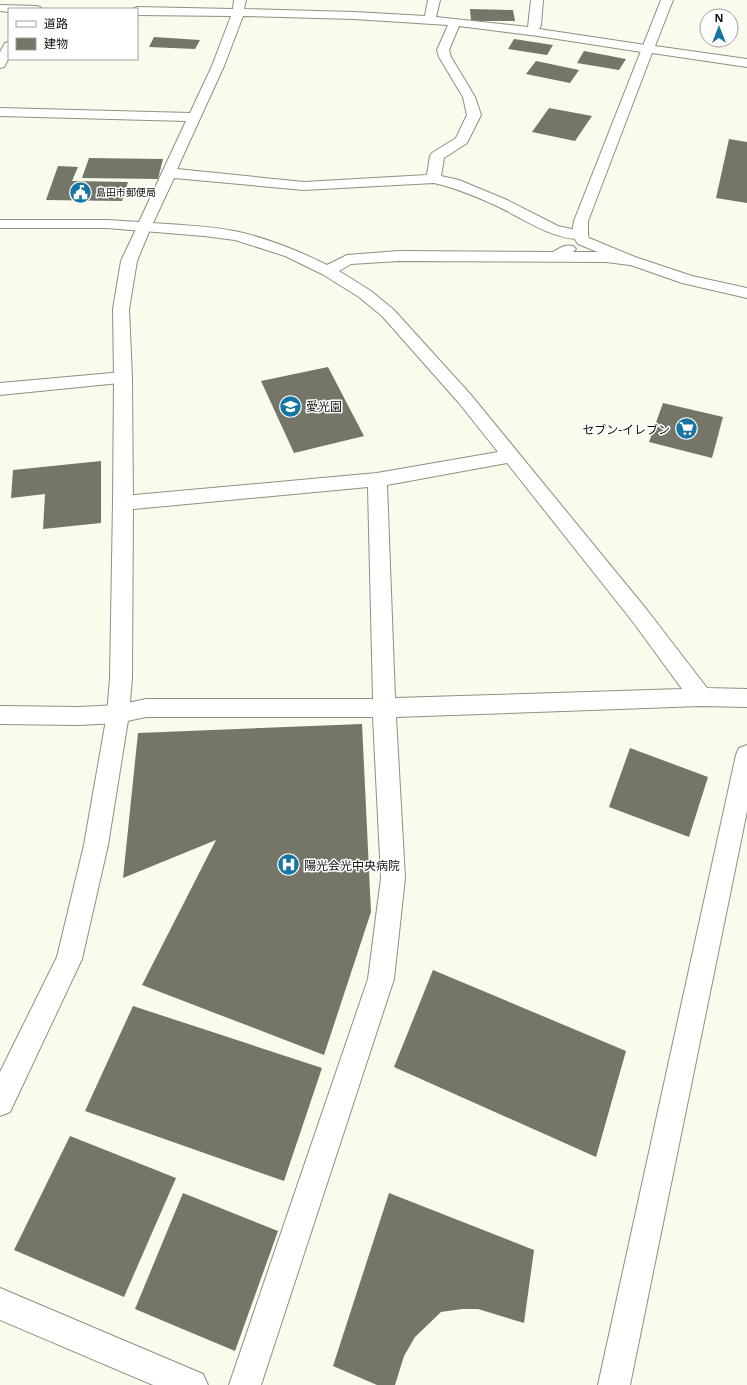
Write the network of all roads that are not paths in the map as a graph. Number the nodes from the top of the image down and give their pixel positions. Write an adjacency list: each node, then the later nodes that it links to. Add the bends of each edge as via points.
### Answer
1 (240, 0): 6 (street)
2 (434, 0): 7 (street)
3 (537, 0): 9 (street, via 535,25)
4 (667, 0): 11 (street)
5 (138, 11): 6 (street)
6 (238, 13): 7 (street); 15 (street, via 218,66)
7 (428, 20): 8 (street)
8 (455, 23): 9 (street); 17 (street, via 442,50 469,97 474,116 462,140 437,156)
9 (532, 31): 11 (street)
10 (8, 48): 13 (street)
11 (648, 49): 12 (street); 20 (street, via 581,221)
12 (747, 63)
13 (0, 64)
14 (0, 112): 15 (street)
15 (194, 117): 16 (street)
16 (170, 173): 17 (street, via 304,186); 19 (street)
17 (434, 179): 20 (street, via 454,183 502,203 554,230)
18 (0, 224): 19 (street, via 107,224)
19 (144, 227): 23 (street, via 237,236 290,252); 25 (street, via 129,261 122,309)
20 (581, 238): 21 (street); 22 (street)
21 (556, 257): 22 (street, via 606,257); 23 (street, via 399,256 347,260)
22 (630, 260): 24 (street, via 688,280)
23 (328, 271): 27 (street, via 365,294 388,313 466,399)
24 (747, 293)
25 (123, 378): 26 (street); 29 (street)
26 (0, 390)
27 (511, 456): 28 (street); 30 (street, via 640,616)
28 (377, 480): 29 (street); 32 (street)
29 (123, 503): 33 (street, via 121,678)
30 (701, 697): 31 (street); 32 (street)
31 (747, 698)
32 (384, 708): 33 (street, via 146,708); 39 (street, via 393,878 381,979)
33 (118, 714): 34 (street); 36 (street, via 96,845 69,959)
34 (0, 715)
35 (747, 756): 40 (street)
36 (0, 1102)
37 (0, 1304): 38 (street)
38 (192, 1385)
39 (245, 1385)
40 (614, 1385)

